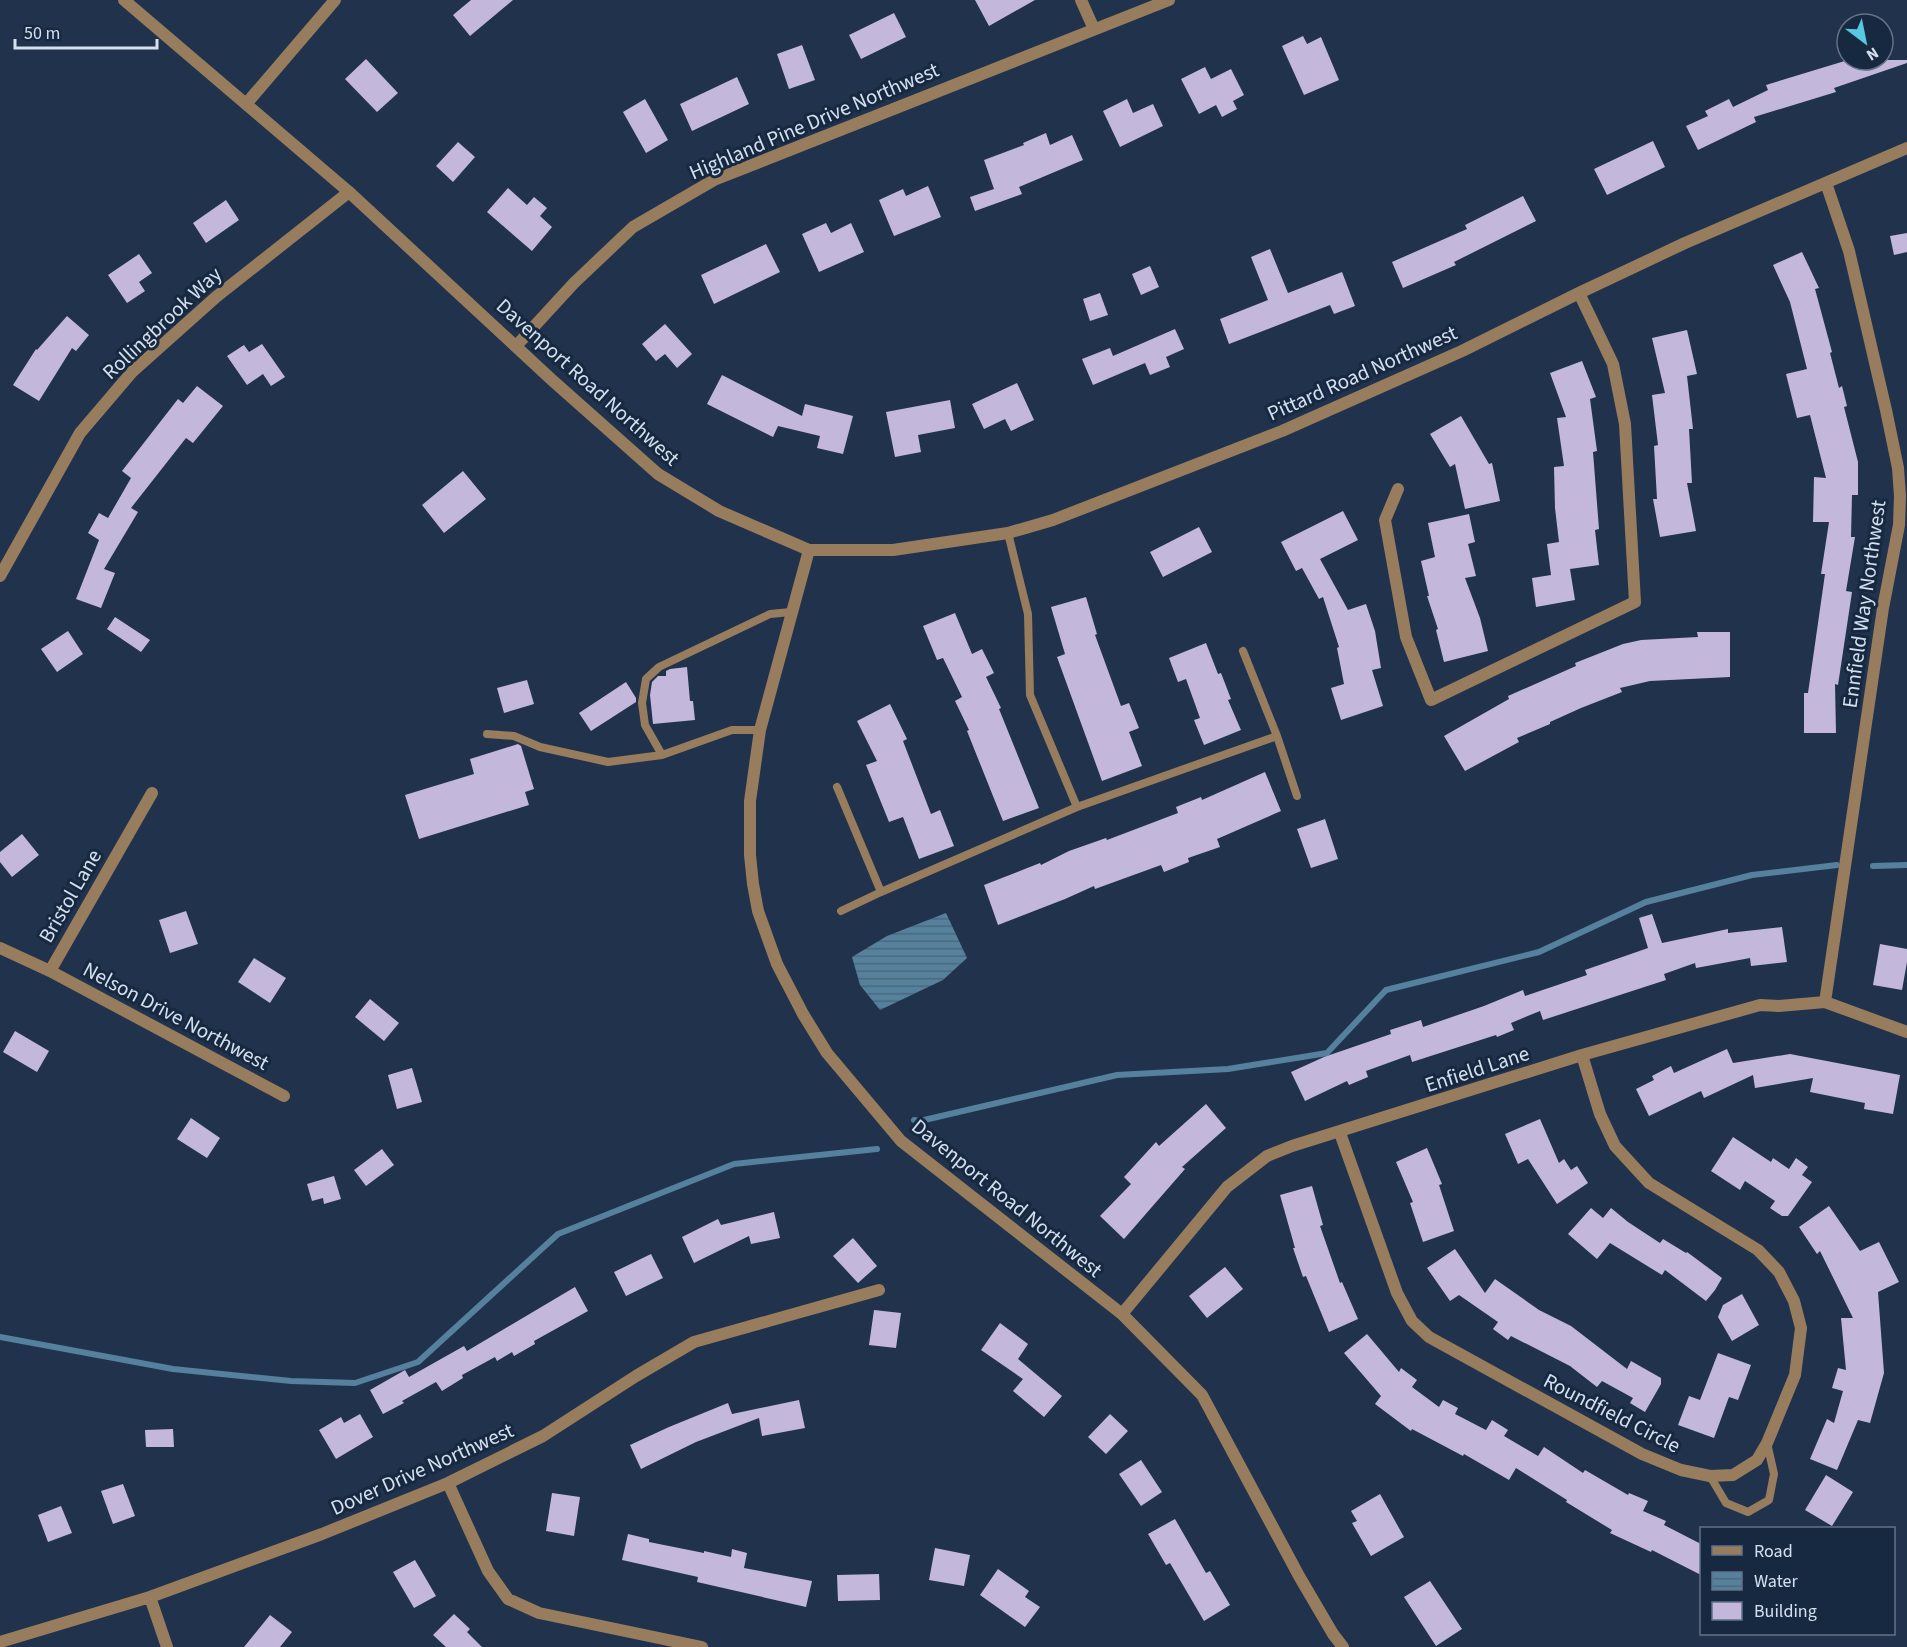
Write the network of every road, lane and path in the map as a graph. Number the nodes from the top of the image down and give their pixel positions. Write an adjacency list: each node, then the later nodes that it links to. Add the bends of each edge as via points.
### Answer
1 (124, 0): 6 (street, Davenport Road Northwest)
2 (335, 0): 6 (street)
3 (1081, 0): 5 (street)
4 (1169, 0): 5 (street, Highland Pine Drive Northwest)
5 (1094, 29): 11 (street, Highland Pine Drive Northwest, via 714,180 633,227)
6 (246, 104): 9 (street, Davenport Road Northwest)
7 (1907, 148): 8 (street, Pittard Road Northwest)
8 (1826, 183): 10 (street, Pittard Road Northwest); 30 (street, Ennfield Way Northwest, via 1860,296 1898,468 1900,496 1899,525 1882,608)
9 (349, 192): 11 (street, Davenport Road Northwest); 15 (street, Rollingbrook Way, via 216,297 132,372 80,433)
10 (1580, 293): 12 (street, via 1613,364 1625,424 1635,602 1431,700 1406,637 1385,520); 13 (street, Pittard Road Northwest, via 1462,351 1282,430 1053,520)
11 (517, 345): 14 (street, Davenport Road Northwest, via 658,474 719,511)
12 (1398, 489)
13 (1008, 533): 14 (street, Pittard Road Northwest, via 893,550); 25 (lane, via 1028,614 1030,695)
14 (809, 550): 16 (street, Davenport Road Northwest)
15 (0, 576)
16 (791, 612): 18 (street, Davenport Road Northwest); 21 (lane, via 770,614 659,667 646,679 642,703 645,725)
17 (1243, 651): 20 (lane)
18 (760, 730): 21 (lane, via 732,730); 36 (street, Davenport Road Northwest, via 750,809 750,855 758,910 777,964 827,1053 901,1141)
19 (487, 734): 21 (lane, via 514,735 540,747 608,762)
20 (1277, 736): 24 (lane); 25 (lane)
21 (662, 755)
22 (837, 787): 26 (lane)
23 (152, 793): 29 (street, Bristol Lane)
24 (1297, 796)
25 (1077, 807): 26 (lane)
26 (881, 891): 27 (lane)
27 (841, 911)
28 (0, 948): 29 (street, Bristol Lane)
29 (50, 971): 33 (street, Nelson Drive Northwest)
30 (1825, 1002): 31 (street, Enfield Lane); 32 (street, Enfield Lane, via 1760,1005)
31 (1907, 1032)
32 (1582, 1055): 34 (street, Enfield Lane); 37 (street, Roundfield Circle, via 1600,1114 1615,1146 1649,1184 1758,1250 1779,1272 1794,1301 1801,1328 1795,1375)
33 (284, 1096)
34 (1340, 1133): 36 (street, Enfield Lane, via 1267,1156 1227,1187); 38 (street, Roundfield Circle, via 1397,1293 1412,1321 1429,1337 1642,1454 1681,1470)
35 (879, 1290): 39 (street, Dover Drive Northwest, via 694,1342 543,1436)
36 (1122, 1314): 44 (street, Davenport Road Northwest, via 1202,1395 1299,1576)
37 (1767, 1443): 38 (street, Roundfield Circle, via 1757,1460 1732,1475); 38 (lane, via 1774,1474 1769,1500 1748,1512 1726,1503)
38 (1710, 1476)
39 (448, 1483): 40 (street, Dover Drive Northwest); 43 (street, via 488,1571 508,1599 539,1613)
40 (150, 1597): 41 (street, Dover Drive Northwest); 42 (street)
41 (0, 1642)
42 (167, 1647)
43 (702, 1647)
44 (1343, 1647)

